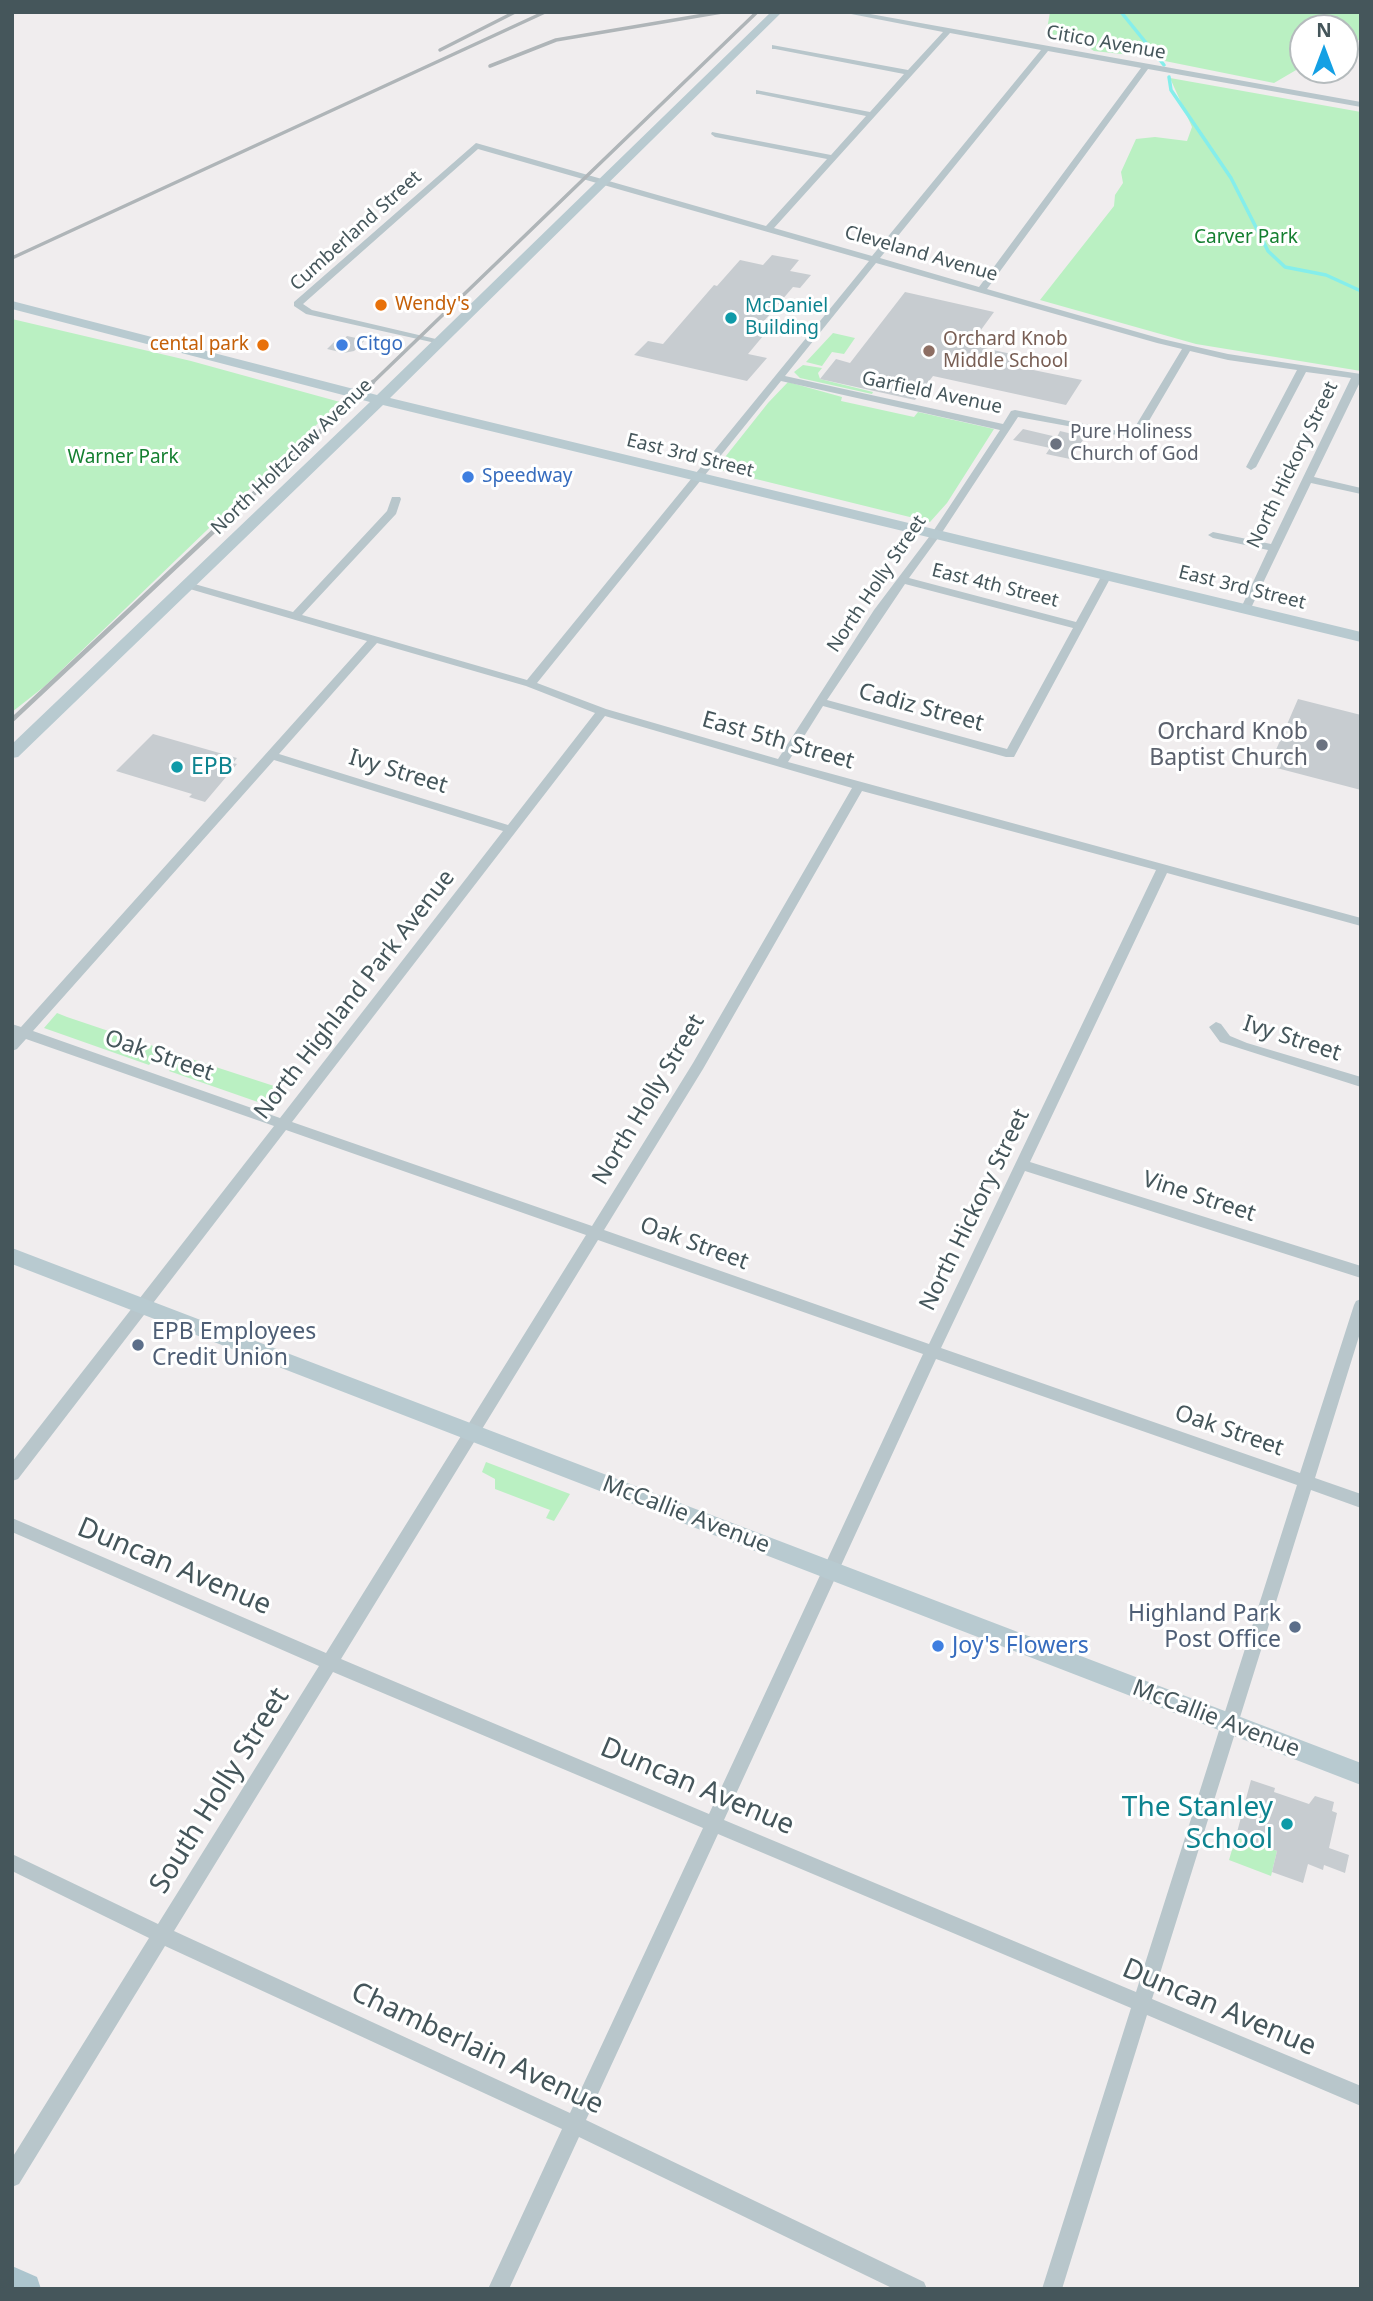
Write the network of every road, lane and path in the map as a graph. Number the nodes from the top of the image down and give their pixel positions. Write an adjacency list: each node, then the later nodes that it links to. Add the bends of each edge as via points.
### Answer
1 (777, 12): 16 (main road, North Holtzclaw Avenue)
2 (845, 12): 3 (street, Citico Avenue)
3 (948, 31): 5 (street, Citico Avenue); 7 (street)
4 (775, 47): 7 (street)
5 (1046, 48): 6 (street, Citico Avenue); 18 (street)
6 (1146, 66): 9 (street, Citico Avenue); 19 (street)
7 (910, 73): 10 (street)
8 (759, 92): 10 (street)
9 (1361, 106)
10 (872, 115): 14 (street)
11 (715, 134): 14 (street)
12 (476, 146): 13 (street, Cleveland Avenue); 15 (street, Cumberland Street)
13 (514, 155): 15 (street, Cumberland Street, via 478,157); 16 (street, Cleveland Avenue)
14 (833, 158): 17 (street)
15 (447, 171): 21 (street, Cumberland Street, via 297,304 309,312)
16 (603, 181): 17 (street, Cleveland Avenue); 21 (main road, North Holtzclaw Avenue)
17 (769, 228): 18 (street, Cleveland Avenue)
18 (875, 260): 19 (street, Cleveland Avenue); 25 (street)
19 (982, 289): 22 (street, Cleveland Avenue)
20 (12, 305): 26 (main road, East 3rd Street)
21 (437, 342): 26 (main road, North Holtzclaw Avenue)
22 (1187, 348): 23 (street, Cleveland Avenue); 27 (street, Garfield Avenue, via 1133,434 1112,435 1015,412)
23 (1302, 369): 24 (street, Cleveland Avenue); 28 (street)
24 (1359, 377): 30 (street, North Hickory Street)
25 (779, 378): 27 (street, Garfield Avenue); 29 (street)
26 (380, 400): 29 (main road, East 3rd Street); 38 (main road, North Holtzclaw Avenue)
27 (1006, 428): 33 (street, North Holly Street)
28 (1251, 467)
29 (699, 478): 33 (main road, East 3rd Street); 44 (street)
30 (1308, 479): 31 (street); 35 (street, North Hickory Street)
31 (1361, 491)
32 (396, 499): 40 (street, via 392,512)
33 (936, 534): 36 (main road, East 3rd Street); 37 (street, North Holly Street)
34 (1213, 535): 35 (street)
35 (1275, 548): 39 (street, North Hickory Street)
36 (1107, 575): 39 (main road, East 3rd Street); 41 (street)
37 (902, 580): 41 (street, East 4th Street); 45 (street, North Holly Street)
38 (187, 585): 40 (street, East 5th Street); 47 (main road, North Holtzclaw Avenue)
39 (1246, 608): 42 (main road, East 3rd Street)
40 (295, 616): 43 (street, East 5th Street)
41 (1080, 626): 45 (street, Cadiz Street, via 1010,754)
42 (1361, 637)
43 (376, 639): 44 (street, East 5th Street); 48 (street)
44 (530, 684): 46 (street, East 5th Street)
45 (821, 702): 49 (street, North Holly Street)
46 (602, 712): 49 (street, East 5th Street); 51 (street, North Highland Park Avenue)
47 (12, 752)
48 (274, 756): 51 (street, Ivy Street); 55 (street)
49 (781, 763): 50 (street, East 5th Street)
50 (859, 786): 52 (street, East 5th Street); 60 (street, North Holly Street, via 698,1066)
51 (509, 829): 58 (street, North Highland Park Avenue)
52 (1162, 870): 53 (street, East 5th Street); 59 (street, North Hickory Street)
53 (1361, 922)
54 (1216, 1027): 57 (street, Ivy Street, via 1224,1039 1242,1046)
55 (18, 1031): 56 (street); 58 (street, Oak Street)
56 (12, 1046)
57 (1361, 1082)
58 (281, 1124): 60 (street, Oak Street); 64 (street, North Highland Park Avenue)
59 (1023, 1165): 62 (street, Vine Street); 65 (street, North Hickory Street)
60 (595, 1233): 65 (street, Oak Street); 66 (street, North Holly Street)
61 (12, 1256): 64 (main road, McCallie Avenue)
62 (1361, 1272)
63 (1361, 1305): 68 (street)
64 (142, 1306): 66 (main road, McCallie Avenue); 67 (street, North Highland Park Avenue)
65 (932, 1352): 68 (street, Oak Street); 71 (street, North Hickory Street)
66 (473, 1433): 71 (main road, McCallie Avenue); 72 (street, South Holly Street)
67 (12, 1475)
68 (1304, 1481): 69 (street, Oak Street); 73 (street)
69 (1361, 1502)
70 (12, 1525): 72 (street, Duncan Avenue)
71 (831, 1571): 73 (main road, McCallie Avenue); 75 (street, North Hickory Street)
72 (331, 1663): 75 (street, Duncan Avenue); 77 (street, South Holly Street)
73 (1230, 1725): 74 (main road, McCallie Avenue); 78 (street)
74 (1361, 1774)
75 (714, 1822): 78 (street, Duncan Avenue); 80 (street, North Hickory Street)
76 (12, 1862): 77 (street, Chamberlain Avenue)
77 (162, 1935): 80 (street, Chamberlain Avenue); 81 (street, South Holly Street)
78 (1142, 2003): 79 (street, Duncan Avenue); 86 (street)
79 (1361, 2096)
80 (573, 2124): 84 (street, North Hickory Street); 85 (street, Chamberlain Avenue)
81 (12, 2177)
82 (12, 2282): 83 (main road)
83 (25, 2289)
84 (498, 2289)
85 (917, 2289)
86 (1052, 2289)

